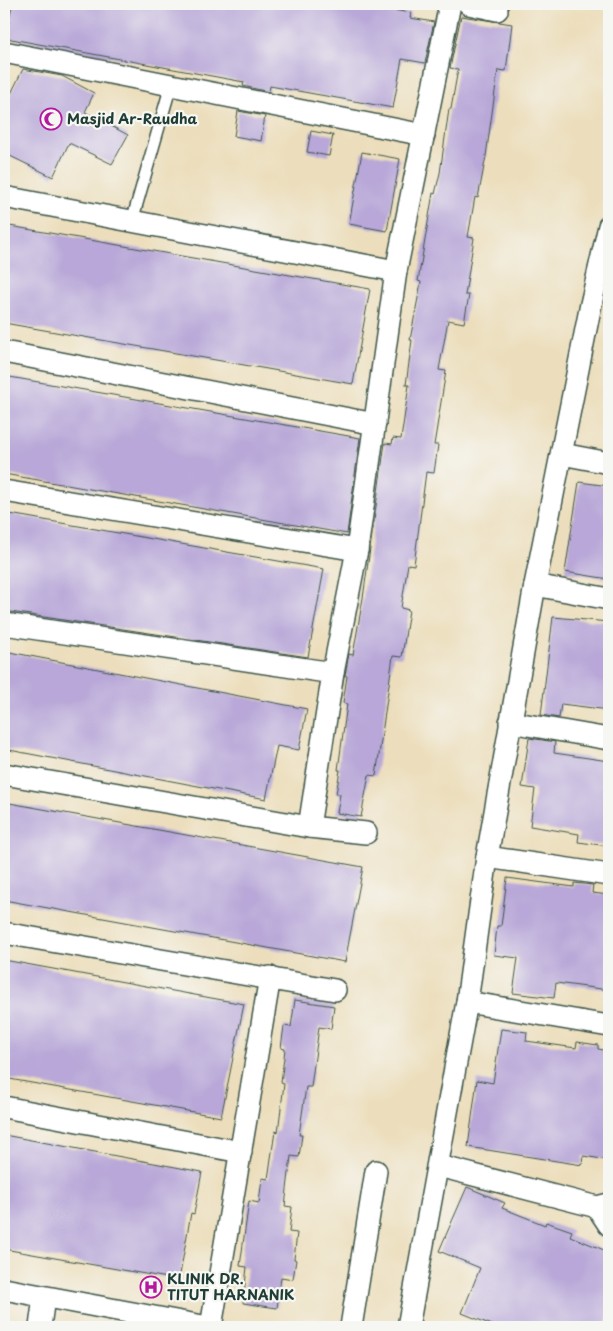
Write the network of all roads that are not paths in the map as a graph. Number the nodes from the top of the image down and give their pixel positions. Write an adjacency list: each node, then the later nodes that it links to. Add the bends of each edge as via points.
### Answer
1 (450, 4): 6 (street)
2 (469, 4): 3 (street)
3 (497, 10)
4 (4, 52): 5 (street)
5 (171, 85): 6 (street); 8 (lane)
6 (424, 134): 10 (street)
7 (4, 197): 8 (street)
8 (132, 220): 10 (street)
9 (609, 226): 11 (street)
10 (396, 270): 13 (street)
11 (600, 305): 14 (street)
12 (4, 352): 13 (street)
13 (375, 424): 17 (street)
14 (562, 454): 15 (street); 18 (street)
15 (609, 463)
16 (4, 491): 17 (street)
17 (357, 550): 21 (street)
18 (535, 585): 19 (street); 22 (street)
19 (609, 599)
20 (4, 624): 21 (street)
21 (333, 673): 25 (street)
22 (510, 722): 23 (street); 27 (street)
23 (609, 739)
24 (4, 774): 25 (street)
25 (309, 827): 26 (street)
26 (366, 833)
27 (487, 857): 28 (street); 32 (street)
28 (609, 875)
29 (4, 933): 30 (street)
30 (270, 977): 31 (street); 35 (street)
31 (335, 990)
32 (467, 1002): 33 (street); 36 (street)
33 (609, 1026)
34 (4, 1107): 35 (street)
35 (241, 1152): 43 (street)
36 (439, 1166): 38 (street); 45 (street)
37 (376, 1170): 44 (street)
38 (603, 1205): 39 (street)
39 (609, 1225)
40 (4, 1289): 41 (street)
41 (44, 1297): 42 (street); 43 (street)
42 (40, 1327)
43 (210, 1327)
44 (351, 1327)
45 (408, 1327)

